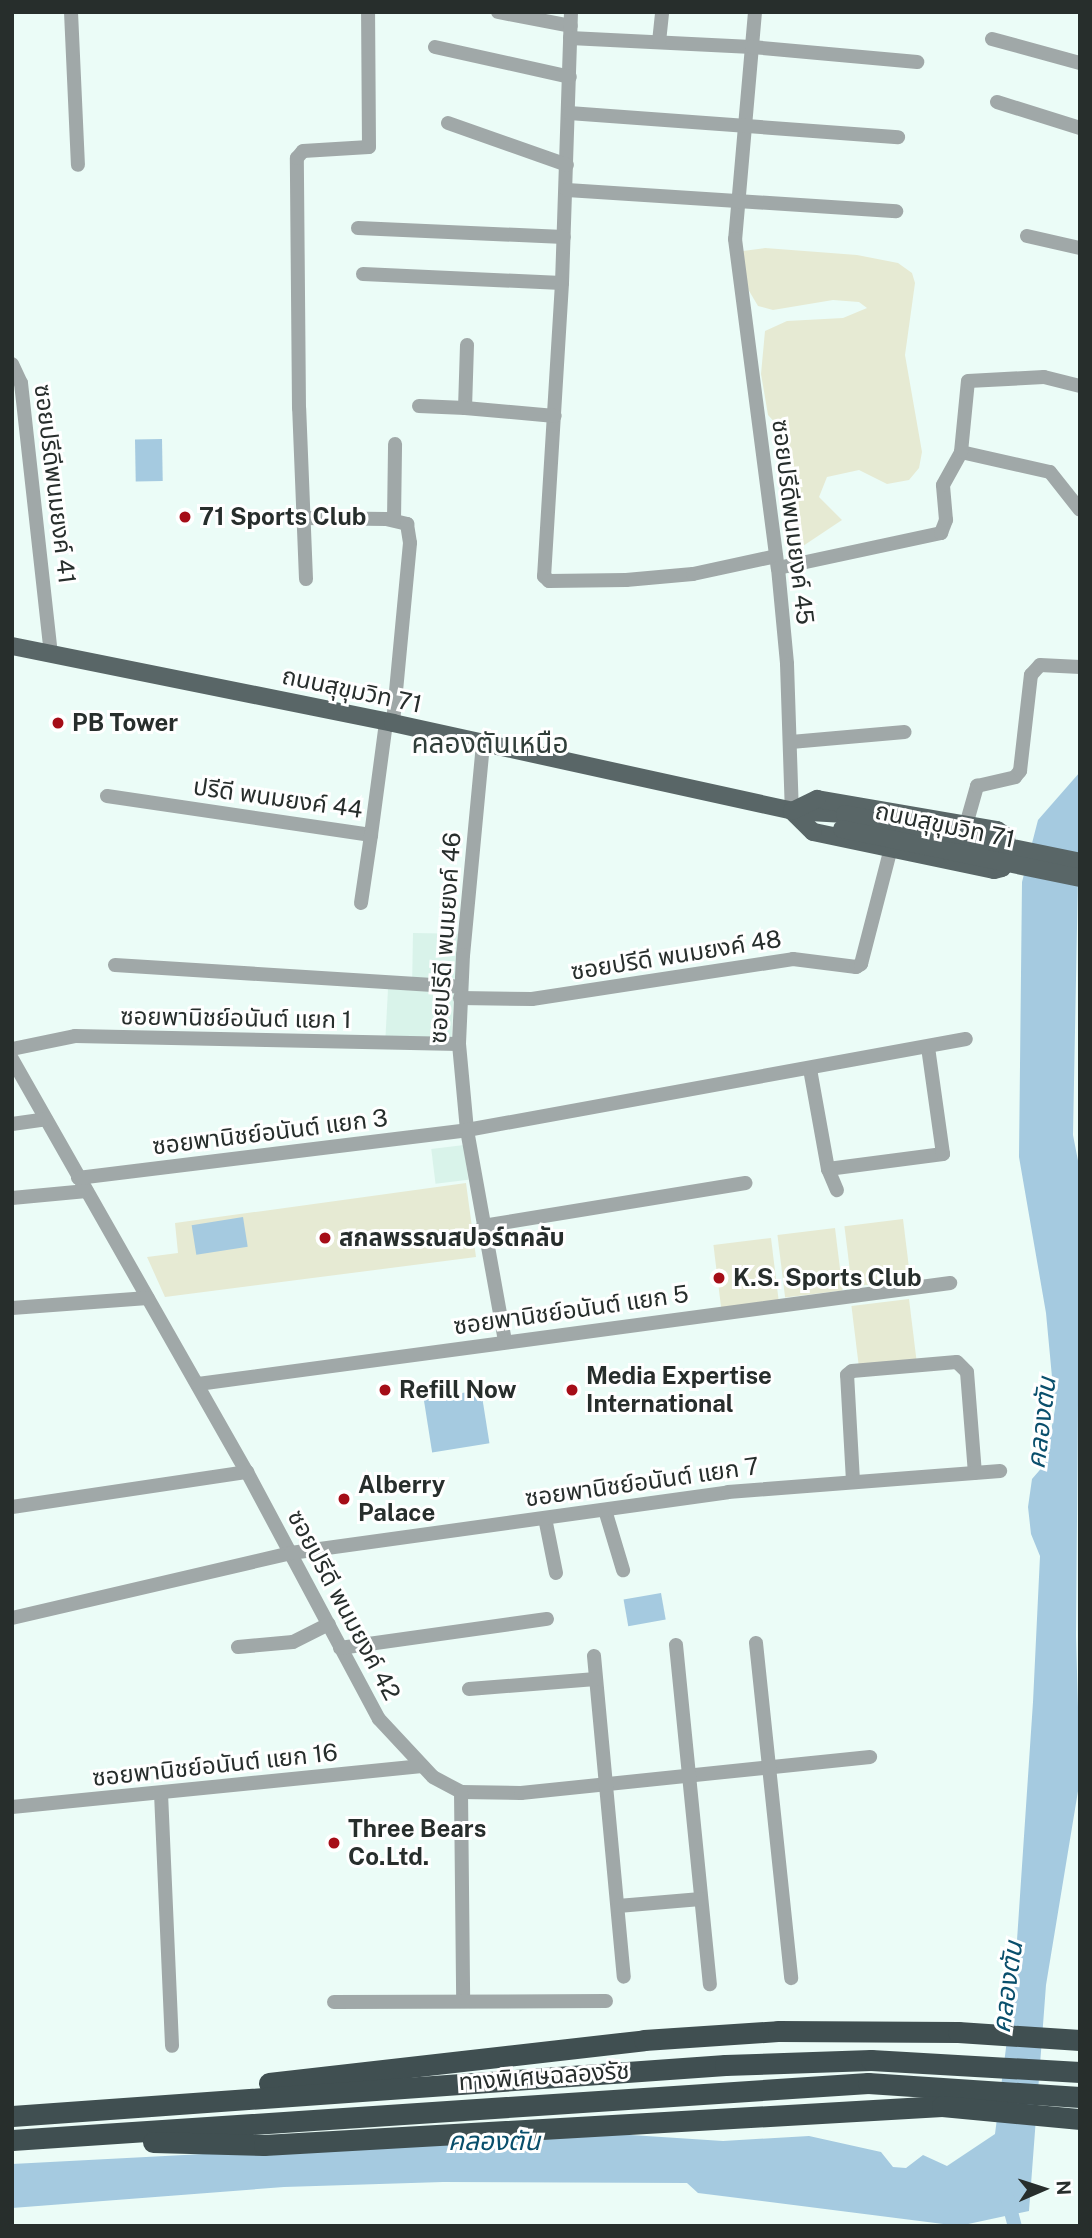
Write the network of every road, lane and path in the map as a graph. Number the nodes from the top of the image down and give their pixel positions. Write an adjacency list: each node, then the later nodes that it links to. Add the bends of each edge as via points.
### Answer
1 (71, 12): 20 (street)
2 (368, 12): 40 (street, via 367,149 303,151 297,158)
3 (498, 12): 6 (street)
4 (662, 12): 8 (street)
5 (755, 12): 10 (street, ซอยปรีดีพนมยงค์ 45)
6 (571, 25): 8 (street); 13 (street)
7 (992, 39): 12 (street)
8 (659, 42): 10 (street)
9 (435, 47): 13 (street)
10 (752, 47): 11 (street); 17 (street, ซอยปรีดีพนมยงค์ 45)
11 (916, 62)
12 (1080, 63)
13 (570, 77): 15 (street)
14 (997, 102): 18 (street)
15 (569, 113): 17 (street); 21 (street)
16 (448, 123): 21 (street)
17 (744, 127): 19 (street); 23 (street, ซอยปรีดีพนมยงค์ 45)
18 (1080, 128)
19 (898, 137)
20 (78, 165)
21 (567, 165): 22 (street)
22 (567, 190): 23 (street); 27 (street)
23 (738, 201): 24 (street); 42 (street, ซอยปรีดีพนมยงค์ 45, via 735,239)
24 (896, 211)
25 (358, 228): 27 (street)
26 (1027, 236): 28 (street)
27 (564, 237): 30 (street)
28 (1080, 248)
29 (363, 274): 30 (street)
30 (562, 283): 36 (street)
31 (467, 345): 35 (street)
32 (12, 364): 45 (street, ซอยปรีดีพนมยงค์ 41, via 22,383)
33 (1080, 387): 38 (street, via 1045,376 970,380)
34 (419, 406): 35 (street)
35 (465, 408): 36 (street)
36 (555, 416): 42 (street, via 547,581 693,574)
37 (395, 444): 41 (street)
38 (961, 452): 39 (street, via 1050,472); 42 (street, via 943,485 946,520 941,533)
39 (1080, 510)
40 (304, 518): 41 (street); 43 (street)
41 (394, 520): 47 (street, ปรีดี พนมยงค์ 44, via 407,524 410,543)
42 (777, 562): 49 (street, ซอยปรีดีพนมยงค์ 45)
43 (306, 579)
44 (12, 646): 45 (main road, ถนนสุขุมวิท 71)
45 (51, 654): 47 (main road, ถนนสุขุมวิท 71)
46 (1080, 667): 54 (street, via 1040,666 1031,675 1020,771 977,786)
47 (390, 722): 50 (main road, ถนนสุขุมวิท 71); 55 (street, ปรีดี พนมยงค์ 44)
48 (905, 732): 49 (street)
49 (791, 742): 52 (street, ซอยปรีดีพนมยงค์ 45)
50 (483, 744): 52 (main road, ถนนสุขุมวิท 71); 61 (street, ซอยปรีดี พนมยงค์ 46)
51 (107, 796): 55 (street, ปรีดี พนมยงค์ 44)
52 (798, 812): 53 (main road, ถนนสุขุมวิท 71); 54 (main road, via 817,799); 56 (main road, via 813,832)
53 (843, 821): 57 (main road, ถนนสุขุมวิท 71, bridge); 58 (main road, ถนนสุขุมวิท 71, bridge)
54 (966, 825): 56 (main road, via 1006,836 1009,846 1002,868)
55 (371, 835): 59 (street)
56 (891, 848): 61 (street, ซอยปรีดี พนมยงค์ 48, via 861,964 856,967 793,959 532,999)
57 (1080, 862)
58 (1080, 878)
59 (361, 902)
60 (115, 965): 61 (street)
61 (460, 993): 63 (street, ซอยปรีดี พนมยงค์ 46)
62 (967, 1039): 64 (street, ซอยพานิชย์อนันต์ แยก 3)
63 (459, 1044): 65 (street, ซอยพานิชย์อนันต์ แยก 1, via 75,1036); 70 (street, ซอยปรีดี พนมยงค์ 46)
64 (928, 1047): 67 (street, ซอยพานิชย์อนันต์ แยก 3); 71 (street, via 943,1154)
65 (12, 1049)
66 (12, 1059): 68 (street, ซอยปรีดี พนมยงค์ 42)
67 (810, 1069): 70 (street, ซอยพานิชย์อนันต์ แยก 3); 71 (street)
68 (46, 1119): 69 (street); 72 (street, ซอยปรีดี พนมยงค์ 42)
69 (12, 1124)
70 (467, 1130): 72 (street, ซอยพานิชย์อนันต์ แยก 3); 77 (street, ซอยปรีดี พนมยงค์ 46)
71 (828, 1169): 74 (street)
72 (78, 1178): 75 (street, ซอยปรีดี พนมยงค์ 42)
73 (745, 1183): 77 (street)
74 (837, 1190)
75 (87, 1191): 76 (street); 79 (street, ซอยปรีดี พนมยงค์ 42)
76 (12, 1198)
77 (483, 1226): 81 (street, ซอยปรีดี พนมยงค์ 46)
78 (950, 1283): 81 (street, ซอยพานิชย์อนันต์ แยก 5)
79 (148, 1298): 80 (street); 82 (street, ซอยปรีดี พนมยงค์ 42)
80 (12, 1308)
81 (505, 1341): 82 (street, ซอยพานิชย์อนันต์ แยก 5)
82 (198, 1384): 84 (street, ซอยปรีดี พนมยงค์ 42)
83 (1000, 1471): 85 (street, ซอยพานิชย์อนันต์ แยก 7)
84 (247, 1472): 87 (street); 90 (street, ซอยปรีดี พนมยงค์ 42)
85 (975, 1473): 86 (street, ซอยพานิชย์อนันต์ แยก 7); 86 (street, via 967,1372 957,1363 846,1375)
86 (853, 1480): 88 (street, ซอยพานิชย์อนันต์ แยก 7)
87 (12, 1507)
88 (605, 1510): 89 (street, ซอยพานิชย์อนันต์ แยก 7); 91 (street)
89 (545, 1518): 90 (street, ซอยพานิชย์อนันต์ แยก 7); 92 (street)
90 (291, 1553): 93 (street, ซอยพานิชย์อนันต์ แยก 7); 95 (street, ซอยปรีดี พนมยงค์ 42)
91 (623, 1570)
92 (556, 1573)
93 (12, 1618)
94 (547, 1619): 99 (street)
95 (329, 1624): 98 (street, via 293,1642); 99 (street, ซอยปรีดี พนมยงค์ 42)
96 (756, 1643): 105 (street)
97 (676, 1644): 106 (street)
98 (238, 1647)
99 (340, 1648): 104 (street, ซอยปรีดี พนมยงค์ 42, via 379,1719)
100 (594, 1656): 101 (street)
101 (597, 1679): 102 (street); 107 (street)
102 (469, 1689)
103 (870, 1758): 105 (street)
104 (422, 1766): 108 (street, ซอยปรีดี พนมยงค์ 42); 109 (street, ซอยพานิชย์อนันต์ แยก 16)
105 (769, 1768): 106 (street); 114 (street)
106 (689, 1776): 107 (street); 111 (street)
107 (607, 1786): 108 (street); 112 (street)
108 (461, 1792): 116 (street)
109 (161, 1793): 110 (street, ซอยพานิชย์อนันต์ แยก 16); 120 (street)
110 (12, 1807)
111 (701, 1899): 112 (street); 115 (street)
112 (618, 1906): 113 (street)
113 (624, 1977)
114 (790, 1978)
115 (710, 1984)
116 (463, 2000): 117 (street); 118 (street)
117 (606, 2001)
118 (334, 2002)
119 (1080, 2040): 123 (highway, via 958,2032 778,2031 644,2040 270,2083)
120 (172, 2046)
121 (1080, 2072): 123 (highway, ทางพิเศษฉลองรัช, via 970,2062 844,2061)
122 (1080, 2097): 126 (highway, ทางพิเศษฉลองรัช, via 855,2084)
123 (178, 2102): 124 (highway, ทางพิเศษฉลองรัช)
124 (12, 2116)
125 (1080, 2119): 126 (highway, via 942,2106 264,2145)
126 (20, 2140)

